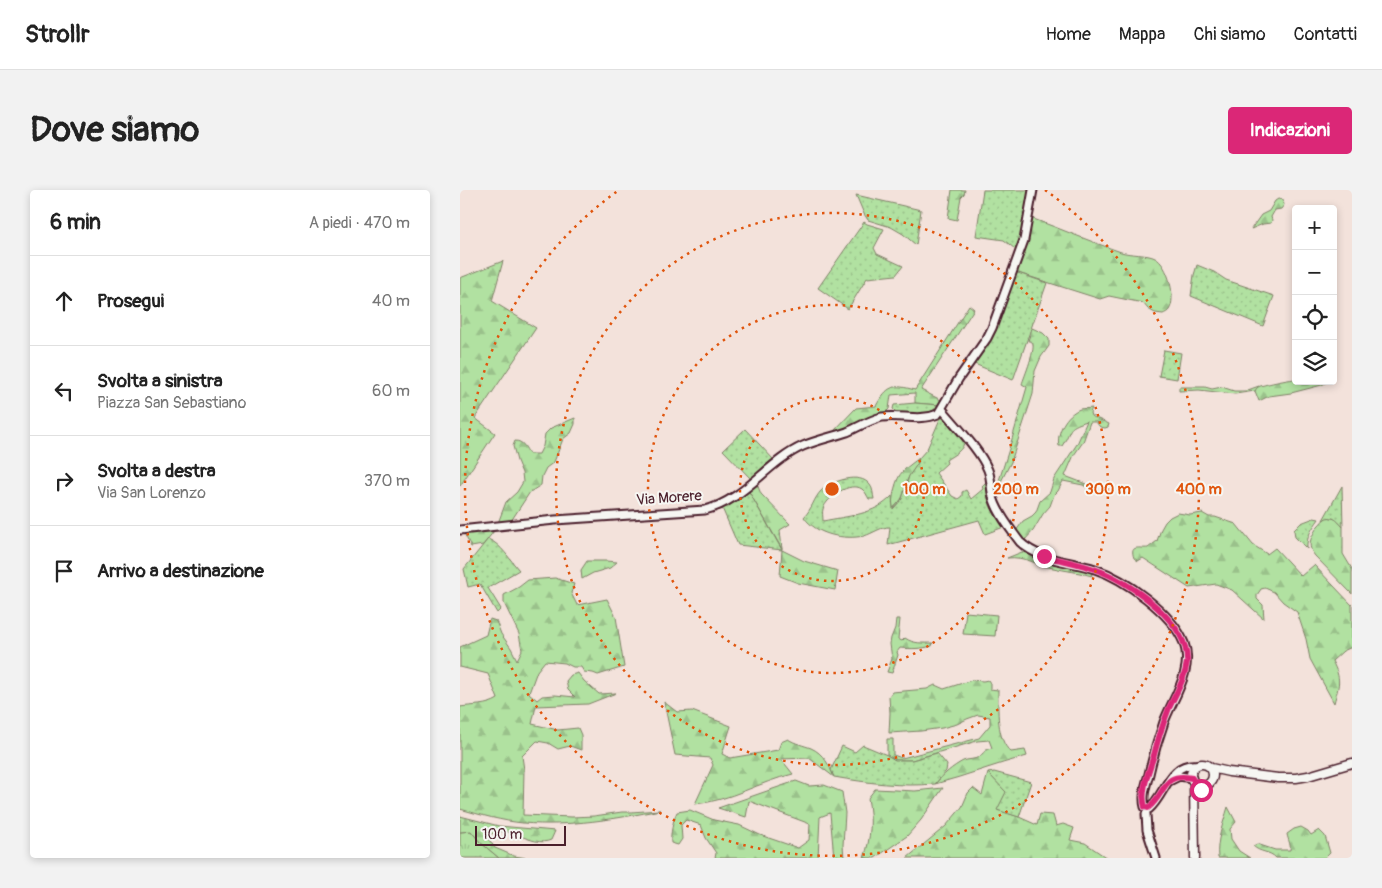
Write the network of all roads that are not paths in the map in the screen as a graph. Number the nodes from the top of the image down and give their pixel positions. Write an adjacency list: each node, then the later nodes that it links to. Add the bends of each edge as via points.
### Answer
1 (1033, 190): 2 (street, via 1024,240 992,328)
2 (942, 409): 3 (street, Via Morere, via 938,414 925,418 891,416 876,419 804,446 788,454 726,503 705,510); 13 (street, via 986,466 996,506 1025,547 1094,569 1120,581 1171,620 1184,643 1186,669 1160,733 1144,796)
3 (460, 530)
4 (1352, 763): 7 (main road, via 1296,778)
5 (1197, 765): 6 (main road); 9 (main road, via 1192,771); 10 (street, via 1182,766)
6 (1211, 768): 7 (main road); 8 (main road)
7 (1229, 772): 8 (main road)
8 (1212, 778): 11 (main road)
9 (1193, 780): 10 (street, via 1179,776); 11 (main road); 12 (main road)
10 (1169, 781): 13 (street)
11 (1205, 785): 12 (main road)
12 (1194, 808): 15 (main road)
13 (1146, 810): 14 (street, via 1147,830)
14 (1156, 858)
15 (1196, 858)

